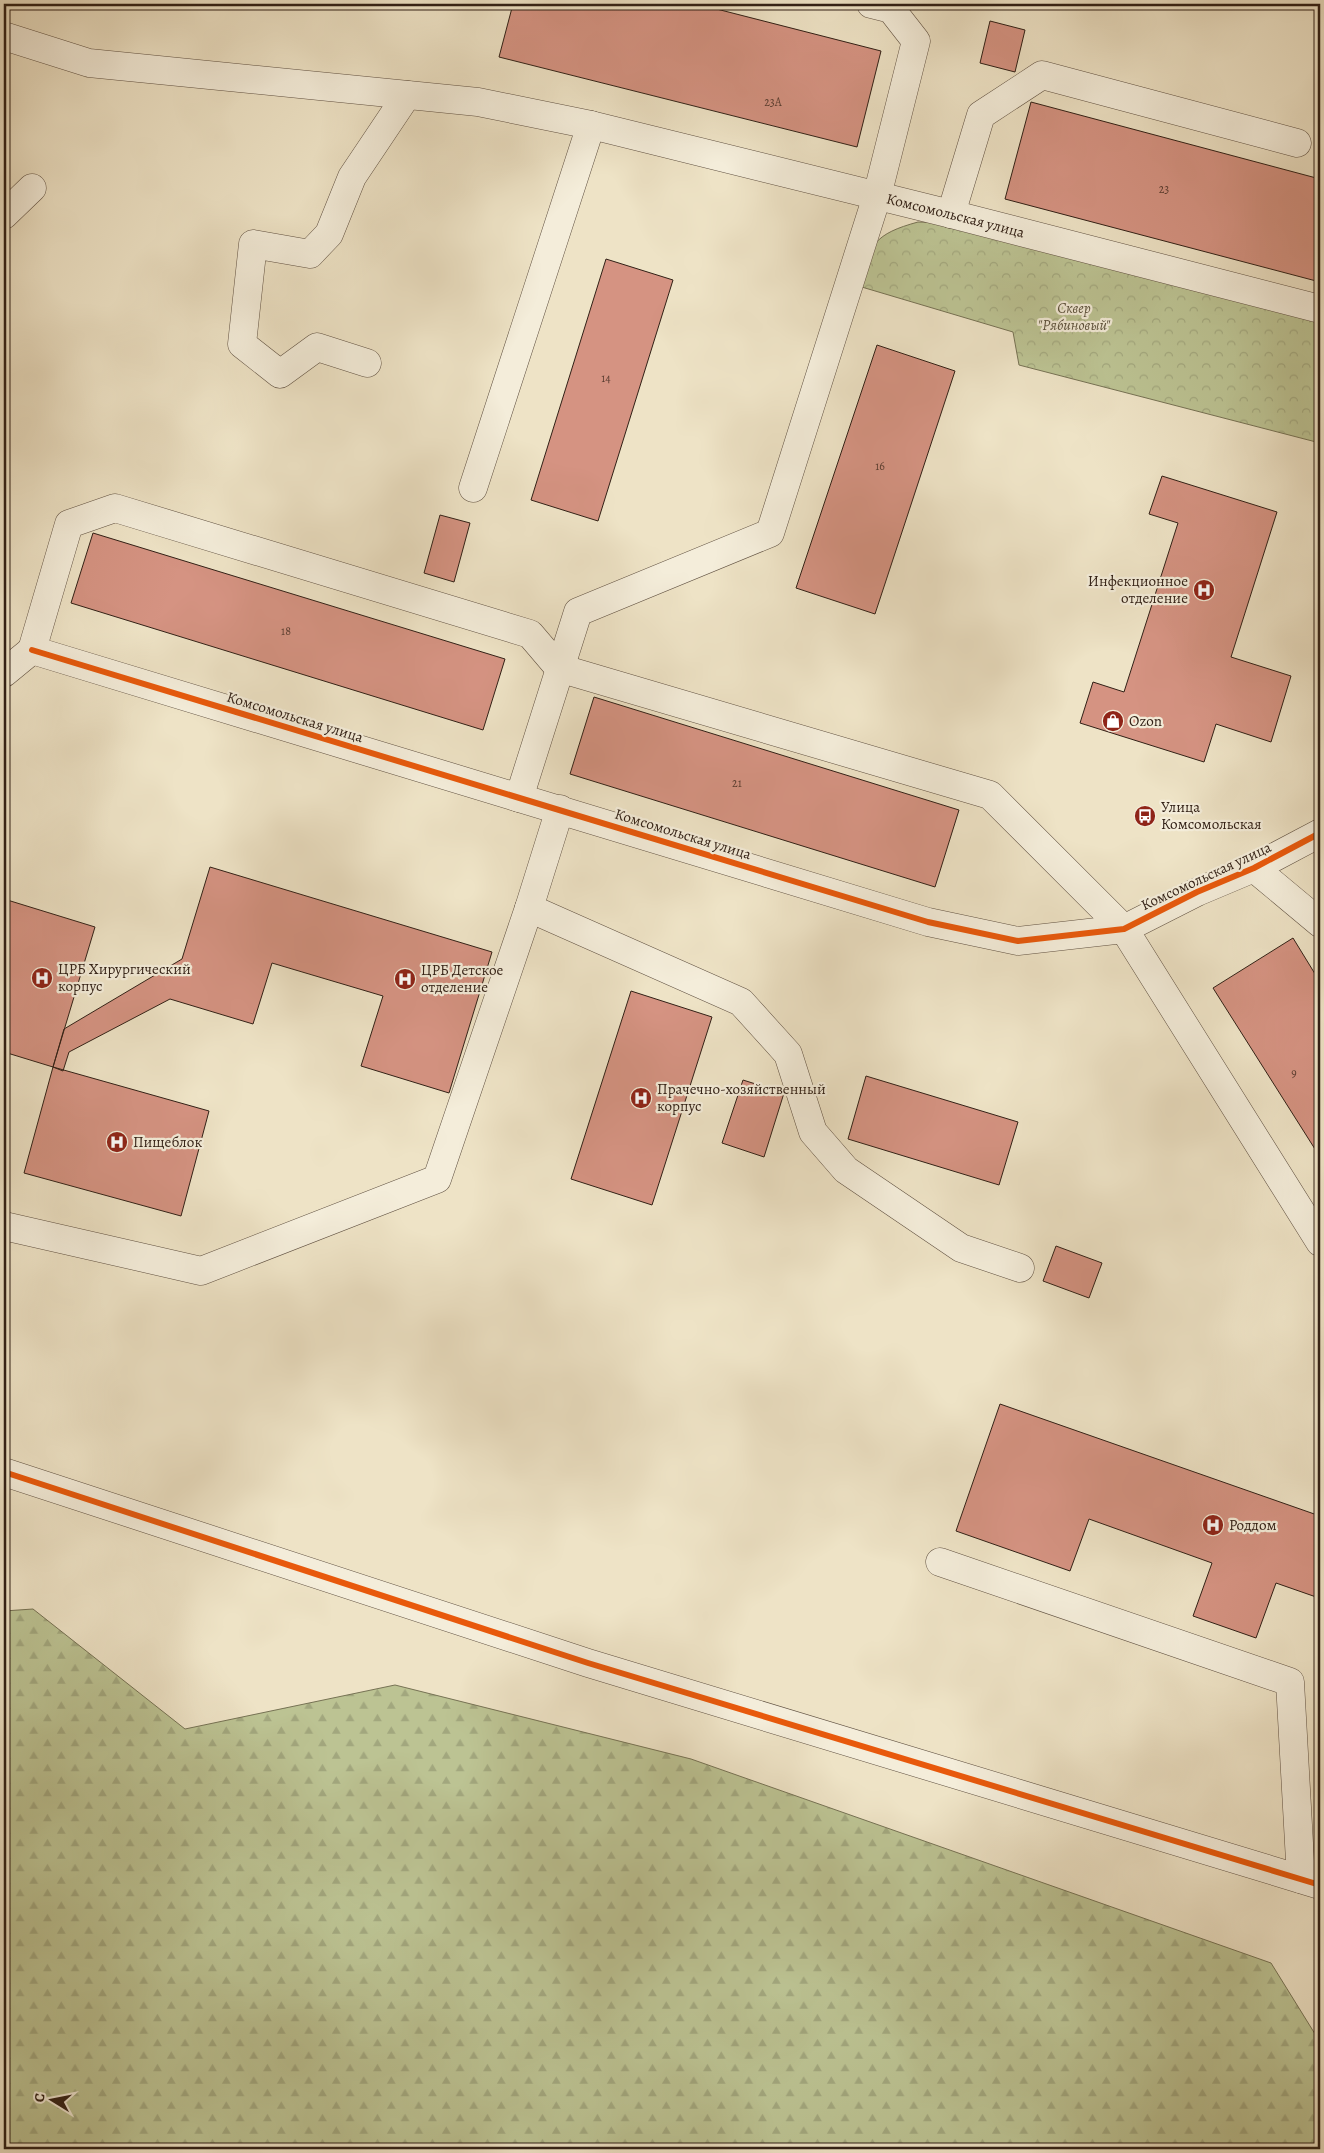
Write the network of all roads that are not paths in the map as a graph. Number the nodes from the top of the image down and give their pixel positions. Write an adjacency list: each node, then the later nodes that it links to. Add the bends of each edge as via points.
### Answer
1 (871, 4): 7 (street, via 891,9 916,41)
2 (4, 36): 3 (street, Комсомольская улица, via 89,63)
3 (407, 95): 4 (street, Комсомольская улица, via 478,102); 11 (street, via 352,177 329,234 310,254 253,244 242,344 280,374 318,347)
4 (591, 125): 7 (street, Комсомольская улица); 12 (street)
5 (1297, 143): 8 (street, via 1042,75 981,115)
6 (32, 188): 9 (street)
7 (877, 196): 8 (street, Комсомольская улица); 14 (street, via 770,533 578,612)
8 (951, 214): 10 (street, Комсомольская улица)
9 (4, 215)
10 (1320, 309)
11 (367, 363)
12 (473, 488)
13 (32, 650): 14 (street, via 69,524 115,508 530,634); 15 (street); 16 (street, Комсомольская улица)
14 (559, 668): 16 (street); 24 (street, via 990,795)
15 (4, 673)
16 (519, 798): 17 (street, Комсомольская улица)
17 (560, 809): 22 (street); 24 (street, Комсомольская улица, via 928,922 1009,940)
18 (1320, 821): 20 (street, Комсомольская улица)
19 (1320, 833): 20 (street, Комсомольская улица)
20 (1297, 846): 21 (street, Комсомольская улица)
21 (1254, 868): 23 (street); 24 (street, Комсомольская улица)
22 (529, 908): 25 (street, via 437,1179 202,1271); 27 (street, via 741,1002 788,1054 813,1132 846,1170 961,1248)
23 (1320, 923)
24 (1124, 929): 26 (street)
25 (4, 1226)
26 (1320, 1242)
27 (1020, 1268)
28 (4, 1472): 30 (street, via 588,1663)
29 (940, 1562): 30 (street, via 1290,1682)
30 (1311, 1882)

